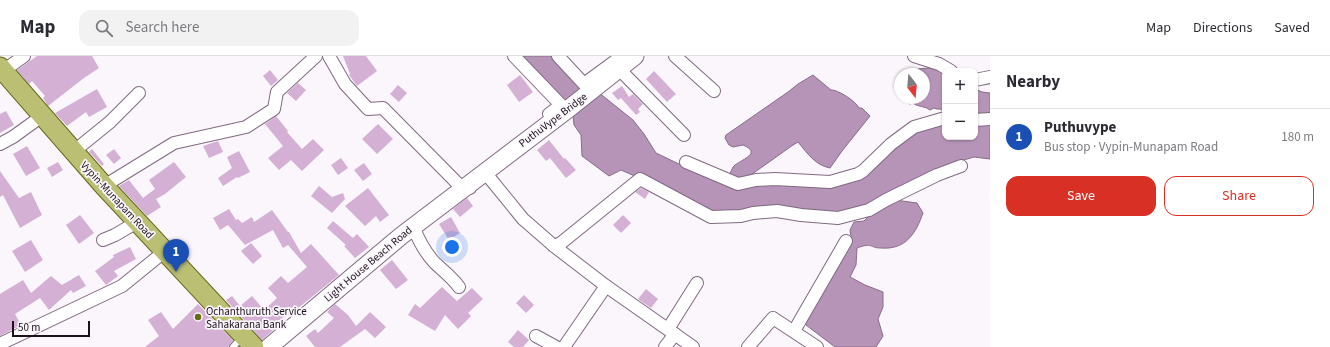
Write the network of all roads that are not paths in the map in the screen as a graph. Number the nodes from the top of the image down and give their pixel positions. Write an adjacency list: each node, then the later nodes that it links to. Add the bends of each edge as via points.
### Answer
1 (24, 56): 12 (street)
2 (316, 56): 30 (street, via 277,92 274,110 246,126 174,143)
3 (329, 56): 31 (street, via 345,84 368,110 383,108)
4 (514, 56): 31 (street, via 561,105 463,179)
5 (558, 56): 6 (street, via 584,84)
6 (622, 56)
7 (636, 56): 31 (main road, PuthuVype Bridge)
8 (645, 56): 13 (street)
9 (675, 56): 16 (street)
10 (922, 57): 11 (street)
11 (946, 68)
12 (2, 69): 19 (main road, Vypin-Munapam Road)
13 (623, 73): 17 (street); 24 (street)
14 (990, 77): 15 (street)
15 (978, 79)
16 (714, 91)
17 (598, 92)
18 (139, 93): 26 (street, via 110,122)
19 (42, 116): 25 (street); 26 (main road, Vypin-Munapam Road)
20 (567, 116): 29 (street)
21 (942, 119): 27 (street, via 914,127 858,174 830,182 775,179 738,184)
22 (990, 119): 23 (street)
23 (978, 120)
24 (684, 135)
25 (0, 144)
26 (73, 152): 30 (main road, Vypin-Munapam Road)
27 (686, 162)
28 (961, 166): 36 (street, via 892,196 868,210 838,218 777,211 711,217 640,180)
29 (488, 176): 31 (street, via 472,188); 36 (street, via 523,219)
30 (104, 186): 32 (main road, Vypin-Munapam Road)
31 (466, 186): 33 (main road, Light House Beach Road)
32 (137, 222): 34 (street); 37 (main road, Vypin-Munapam Road)
33 (413, 226): 40 (street, via 418,241 432,260 455,281); 46 (main road, Light House Beach Road)
34 (103, 240)
35 (846, 241): 41 (street)
36 (554, 246): 39 (street)
37 (165, 251): 44 (main road, Vypin-Munapam Road); 45 (street, via 122,286)
38 (698, 282): 42 (street)
39 (606, 286): 42 (street); 48 (street)
40 (458, 287)
41 (794, 331): 51 (street, via 773,318); 52 (street)
42 (671, 332): 49 (street); 50 (street)
43 (536, 336): 47 (street)
44 (243, 343)
45 (0, 344)
46 (269, 347)
47 (556, 347)
48 (564, 347)
49 (665, 347)
50 (693, 347)
51 (748, 347)
52 (817, 347)

